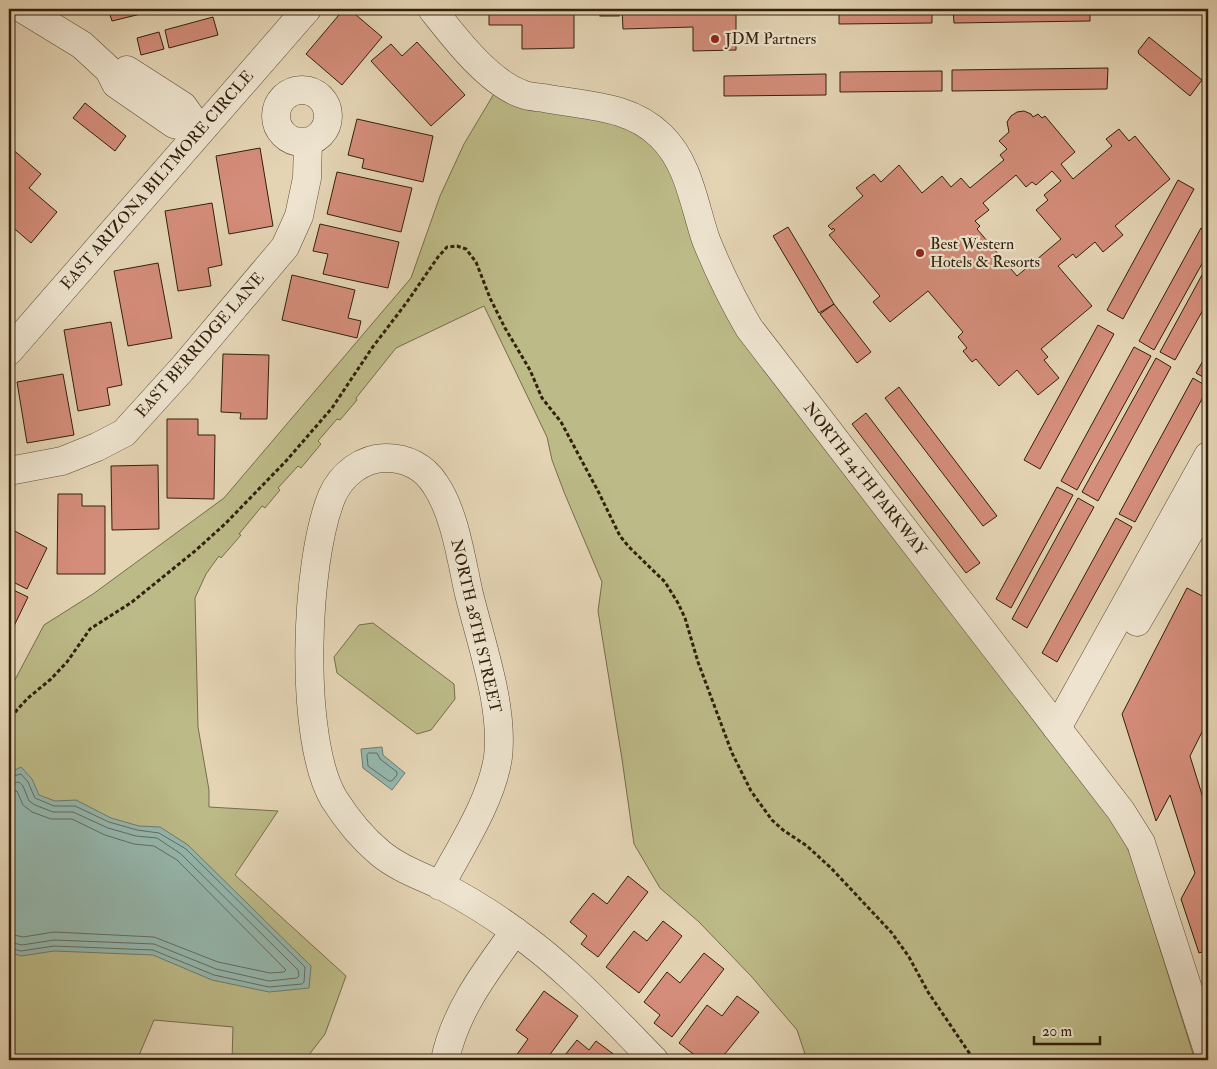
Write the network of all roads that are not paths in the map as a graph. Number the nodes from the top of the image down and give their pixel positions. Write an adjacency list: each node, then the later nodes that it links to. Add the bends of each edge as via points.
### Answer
1 (23, 9): 4 (street, via 82,45 109,70 125,69 183,106)
2 (307, 9): 4 (street, EAST ARIZONA BILTMORE CIRCLE)
3 (432, 9): 10 (street, NORTH 24TH PARKWAY, via 473,59 498,80 522,94 617,111 635,117 661,136 676,156 688,181 706,239 729,294 750,328)
4 (200, 130): 6 (street, EAST ARIZONA BILTMORE CIRCLE)
5 (308, 142): 8 (street, EAST BERRIDGE LANE, via 307,178 300,216 285,247 182,369 124,433 62,462)
6 (9, 351)
7 (1208, 456): 10 (street)
8 (9, 472)
9 (1208, 500): 10 (street, via 1145,608)
10 (1063, 736): 13 (street, NORTH 24TH PARKWAY, via 1121,811 1141,843)
11 (440, 886): 11 (street, NORTH 28TH STREET, via 409,872 380,853 350,822 333,797 321,770 316,742 310,676 312,585 332,494 349,472 366,461 387,458 422,469 445,501 498,716 498,755 494,775 484,804); 12 (street)
12 (515, 931): 14 (street, via 473,990); 15 (street, via 576,980)
13 (1208, 1052)
14 (445, 1060)
15 (654, 1060)

